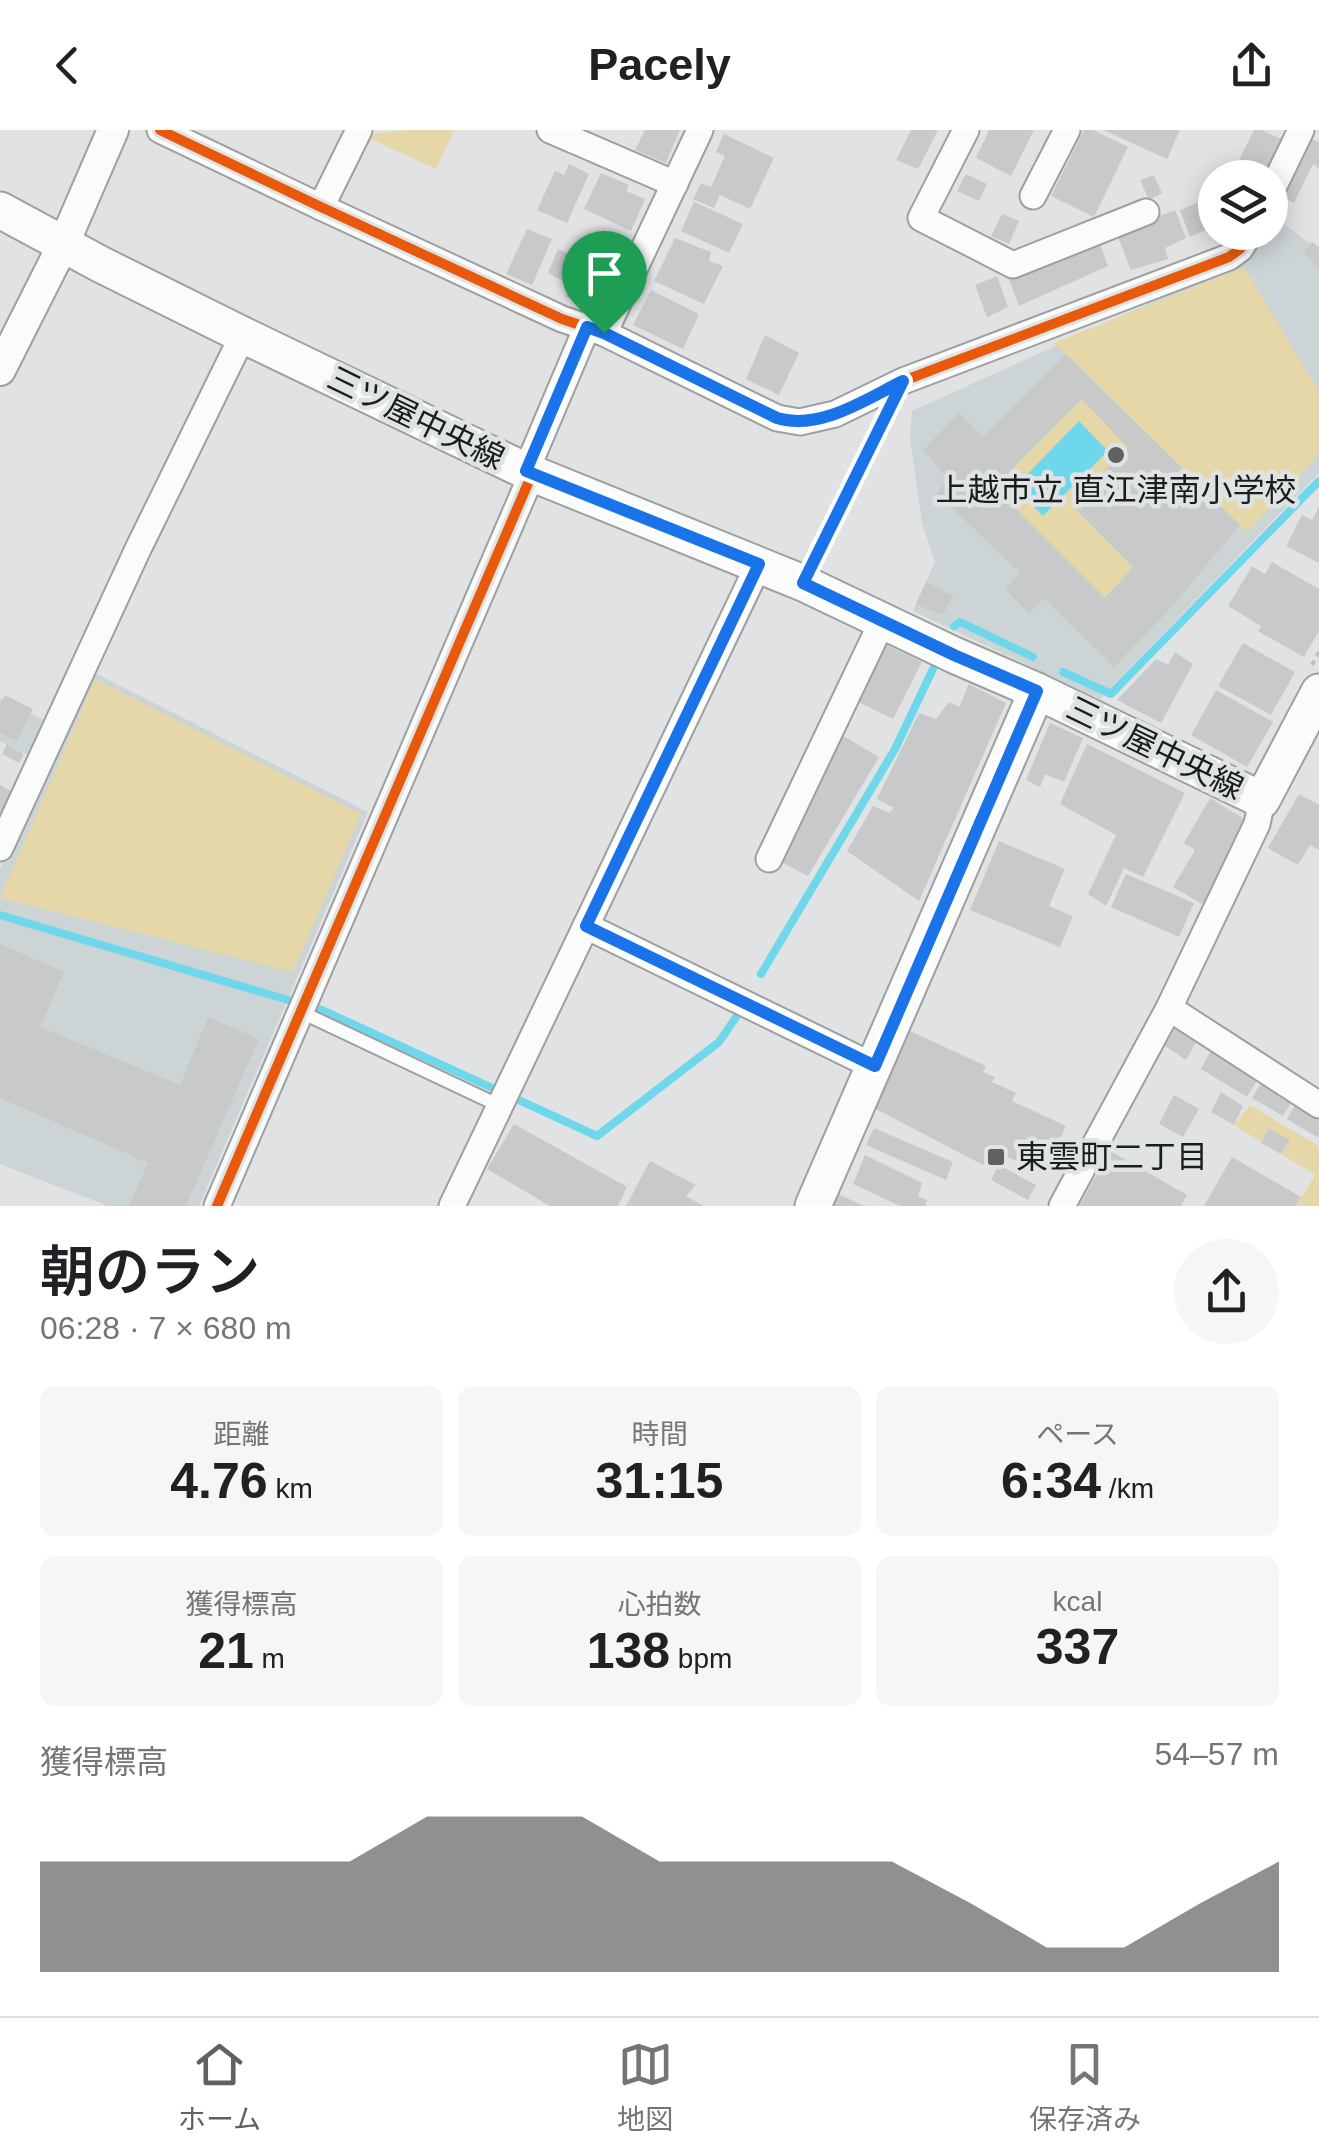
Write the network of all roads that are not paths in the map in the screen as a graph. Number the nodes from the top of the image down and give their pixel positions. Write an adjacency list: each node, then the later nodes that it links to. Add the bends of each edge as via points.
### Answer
1 (113, 130): 15 (street)
2 (160, 130): 12 (street)
3 (359, 130): 12 (street)
4 (550, 130): 10 (street)
5 (700, 130): 10 (street)
6 (966, 130): 13 (street, via 921,218 1013,264)
7 (1067, 130): 11 (street)
8 (1301, 130): 9 (street)
9 (1286, 160)
10 (675, 184): 17 (street)
11 (1033, 196)
12 (321, 208): 17 (street)
13 (1146, 212)
14 (6, 213): 15 (main road, 三ツ屋中央線)
15 (64, 243): 18 (main road, 三ツ屋中央線); 19 (street)
16 (1239, 250): 20 (street)
17 (595, 330): 20 (street, via 789,422 835,414); 21 (street)
18 (243, 335): 21 (main road, 三ツ屋中央線); 28 (street)
19 (0, 370)
20 (903, 381): 23 (lane)
21 (529, 472): 22 (main road, 三ツ屋中央線); 32 (street)
22 (759, 564): 23 (main road, 三ツ屋中央線); 30 (street)
23 (803, 583): 24 (main road, 三ツ屋中央線)
24 (882, 622): 26 (main road, 三ツ屋中央線); 29 (street)
25 (1316, 689): 27 (main road, 三ツ屋中央線)
26 (1037, 691): 27 (main road, 三ツ屋中央線); 33 (main road)
27 (1262, 800): 31 (street, via 1257,824)
28 (0, 848)
29 (769, 858)
30 (586, 926): 33 (street); 35 (street)
31 (1168, 1008): 34 (street); 39 (street)
32 (299, 1011): 35 (lane); 36 (street)
33 (875, 1066): 38 (main road)
34 (1319, 1105)
35 (500, 1106): 37 (street)
36 (216, 1206)
37 (452, 1206)
38 (813, 1206)
39 (1062, 1206)

